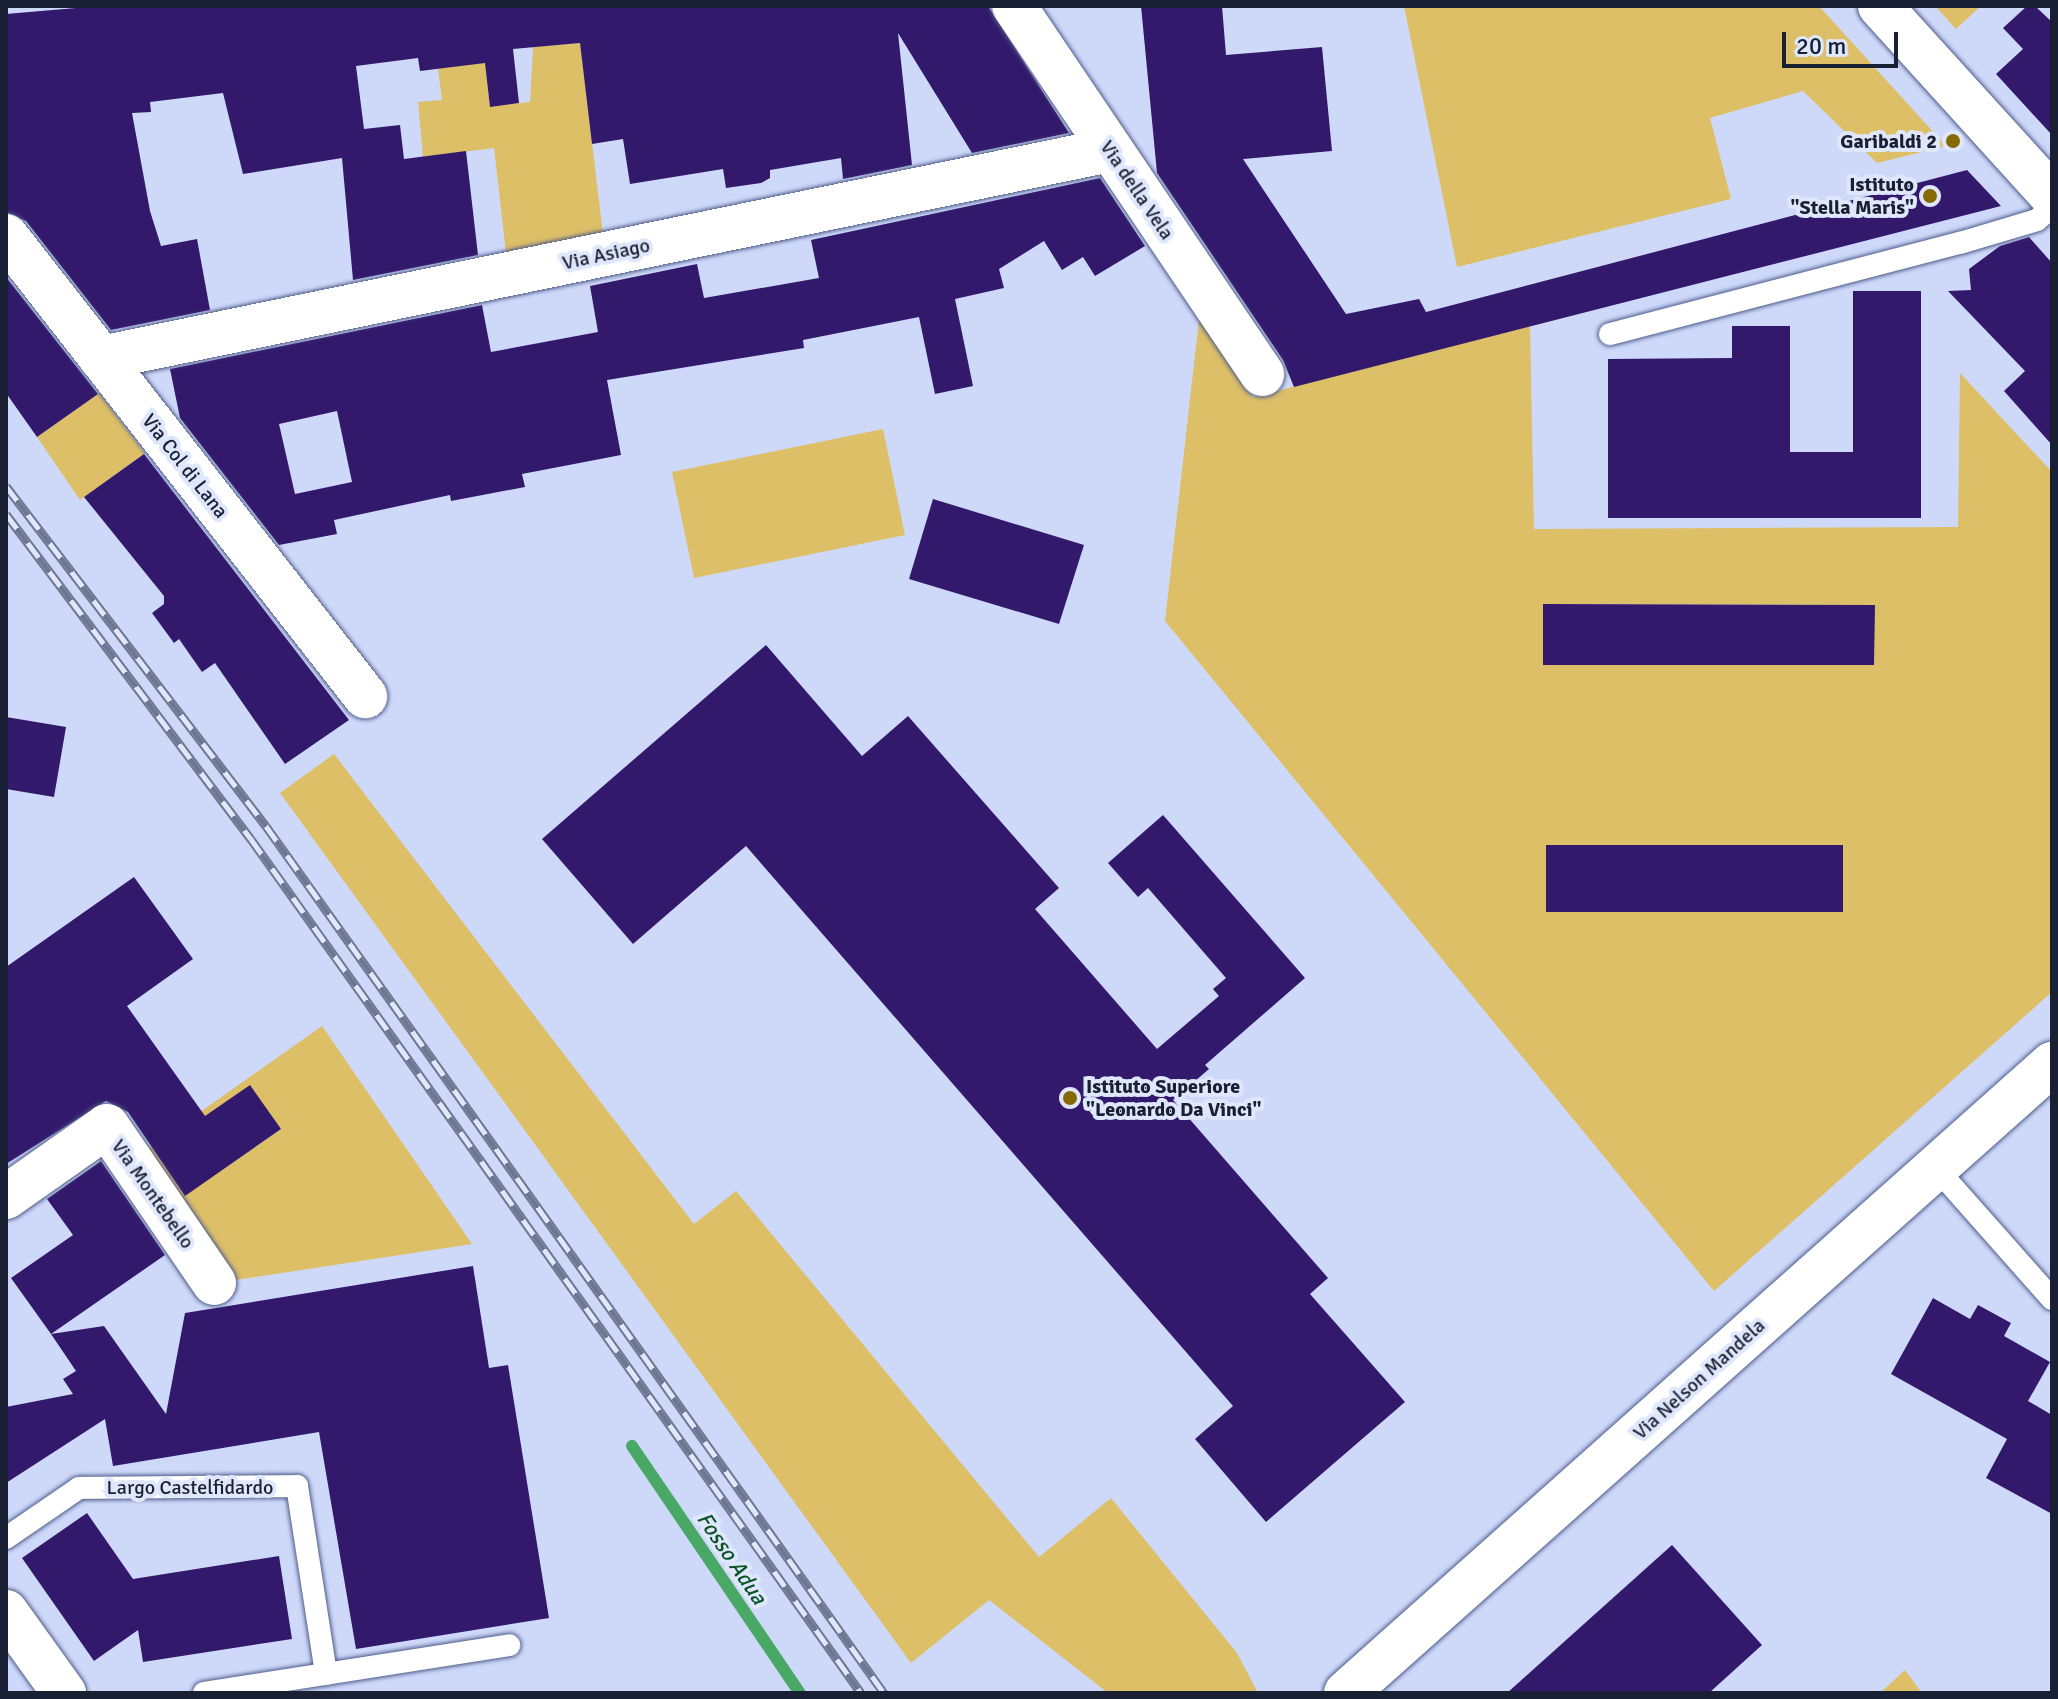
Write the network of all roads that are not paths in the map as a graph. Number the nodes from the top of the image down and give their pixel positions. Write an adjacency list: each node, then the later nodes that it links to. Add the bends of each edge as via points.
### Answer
1 (1014, 6): 3 (street, Via della Vela)
2 (1880, 6): 4 (street)
3 (1110, 150): 7 (street, Via Asiago); 8 (street, Via della Vela)
4 (2048, 184): 6 (lane, via 2037,220)
5 (6, 236): 7 (street, Via Col di Lana)
6 (1610, 334)
7 (101, 358): 9 (street, Via Col di Lana)
8 (1262, 374)
9 (365, 696)
10 (2052, 1064): 11 (street, Via Nelson Mandela)
11 (1936, 1168): 14 (lane); 21 (street, Via Nelson Mandela)
12 (6, 1197): 13 (street, Via Montebello, via 107,1126)
13 (214, 1283)
14 (2052, 1299)
15 (6, 1538): 18 (lane, Largo Castelfidardo, via 79,1488 297,1486)
16 (13, 1635): 19 (street)
17 (509, 1645): 18 (lane)
18 (326, 1674): 20 (lane)
19 (64, 1693)
20 (204, 1693)
21 (1346, 1693)

